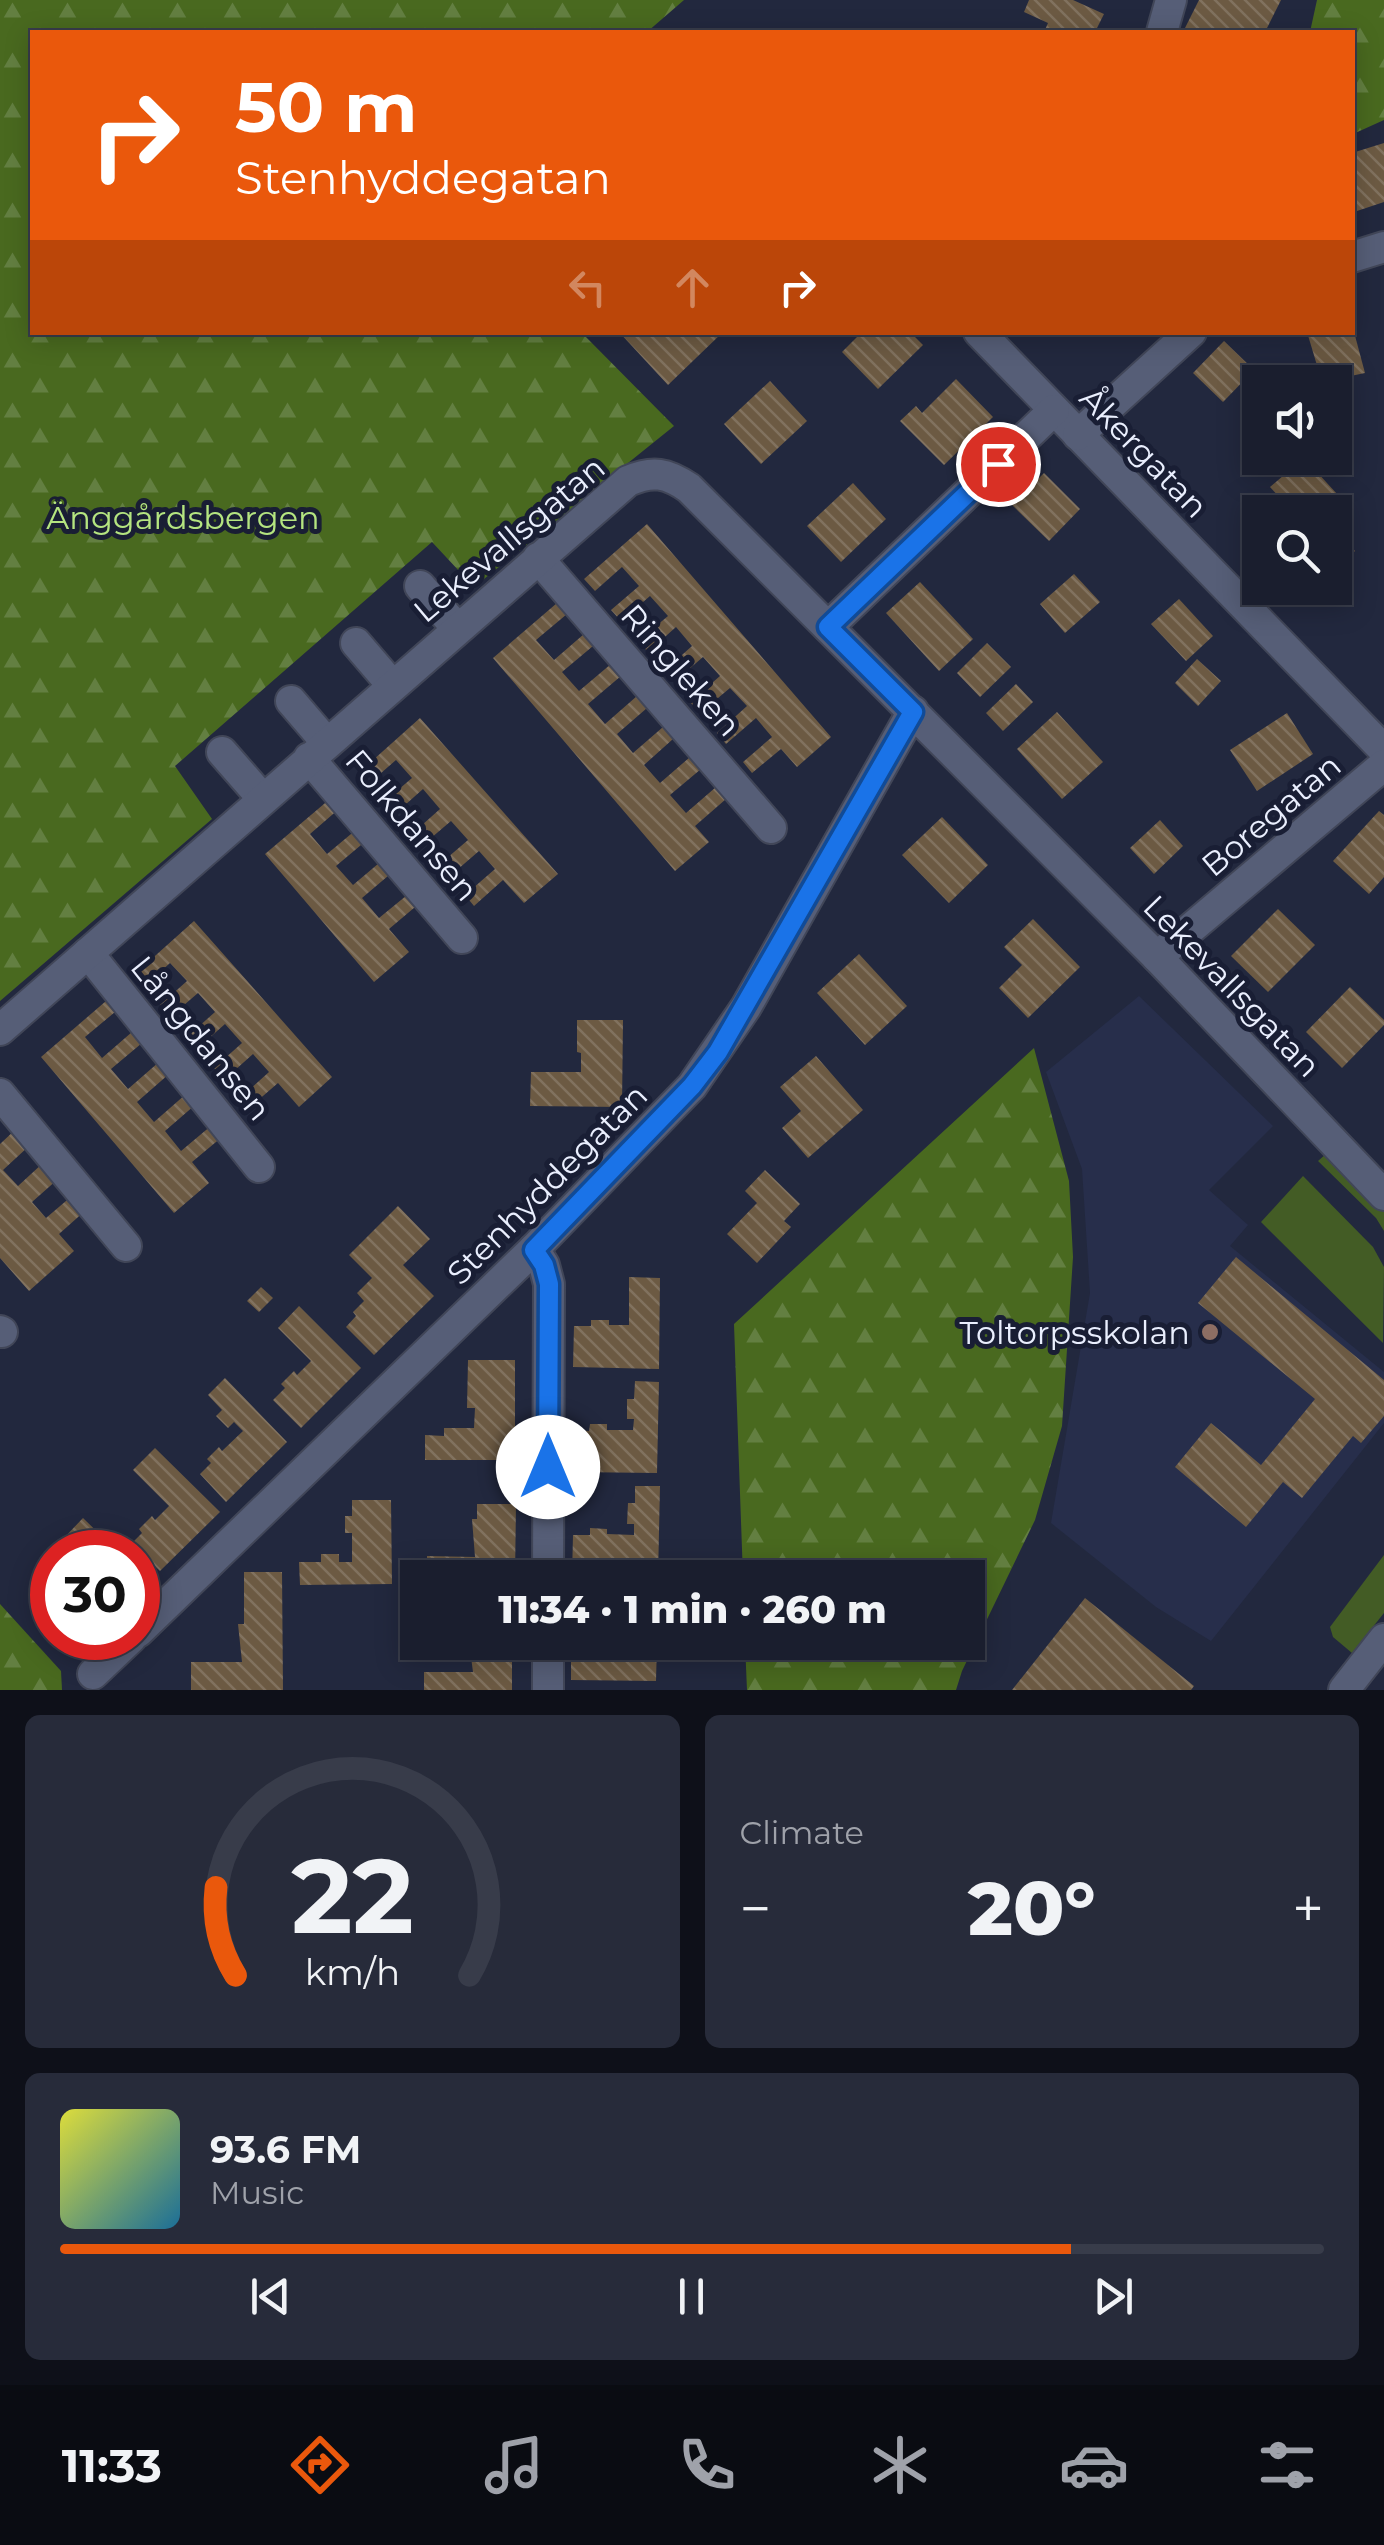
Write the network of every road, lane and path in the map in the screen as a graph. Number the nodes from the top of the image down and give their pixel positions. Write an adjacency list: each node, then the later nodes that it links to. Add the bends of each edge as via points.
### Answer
1 (1171, 0): 2 (street)
2 (1163, 30)
3 (1384, 247): 4 (street)
4 (1355, 256)
5 (982, 335): 7 (street, Åkergatan)
6 (1188, 335): 8 (street)
7 (1054, 410): 8 (street, Åkergatan); 11 (street)
8 (1078, 435): 18 (street, Åkergatan)
9 (538, 558): 11 (street, Lekevallsgatan, via 628,481 660,473 690,488); 12 (street, Lekevallsgatan); 22 (street, Ringleken)
10 (420, 586): 12 (street)
11 (828, 627): 16 (street, Lekevallsgatan)
12 (457, 628): 14 (street, Lekevallsgatan)
13 (356, 643): 14 (street)
14 (392, 685): 17 (street, Lekevallsgatan)
15 (291, 701): 17 (street, Folkdansen)
16 (913, 712): 25 (street, Lekevallsgatan); 31 (street, Stenhyddegatan, via 718,1052)
17 (318, 750): 21 (street, Lekevallsgatan); 23 (street, Folkdansen)
18 (1384, 750)
19 (222, 752): 21 (street)
20 (1384, 765): 25 (street, Boregatan)
21 (263, 799): 24 (street, Lekevallsgatan)
22 (771, 828)
23 (462, 938)
24 (88, 953): 26 (street, Lekevallsgatan); 28 (street, Långdansen)
25 (1157, 956): 29 (street, Lekevallsgatan)
26 (0, 1030)
27 (0, 1094): 30 (street)
28 (260, 1168)
29 (1384, 1194)
30 (126, 1246)
31 (534, 1250): 32 (street, via 549,1284); 33 (street, Stenhyddegatan)
32 (548, 1560)
33 (160, 1611)
34 (1384, 1639): 39 (street)
35 (108, 1660): 37 (street)
36 (548, 1660): 38 (street)
37 (93, 1674)
38 (548, 1690)
39 (1344, 1690)

